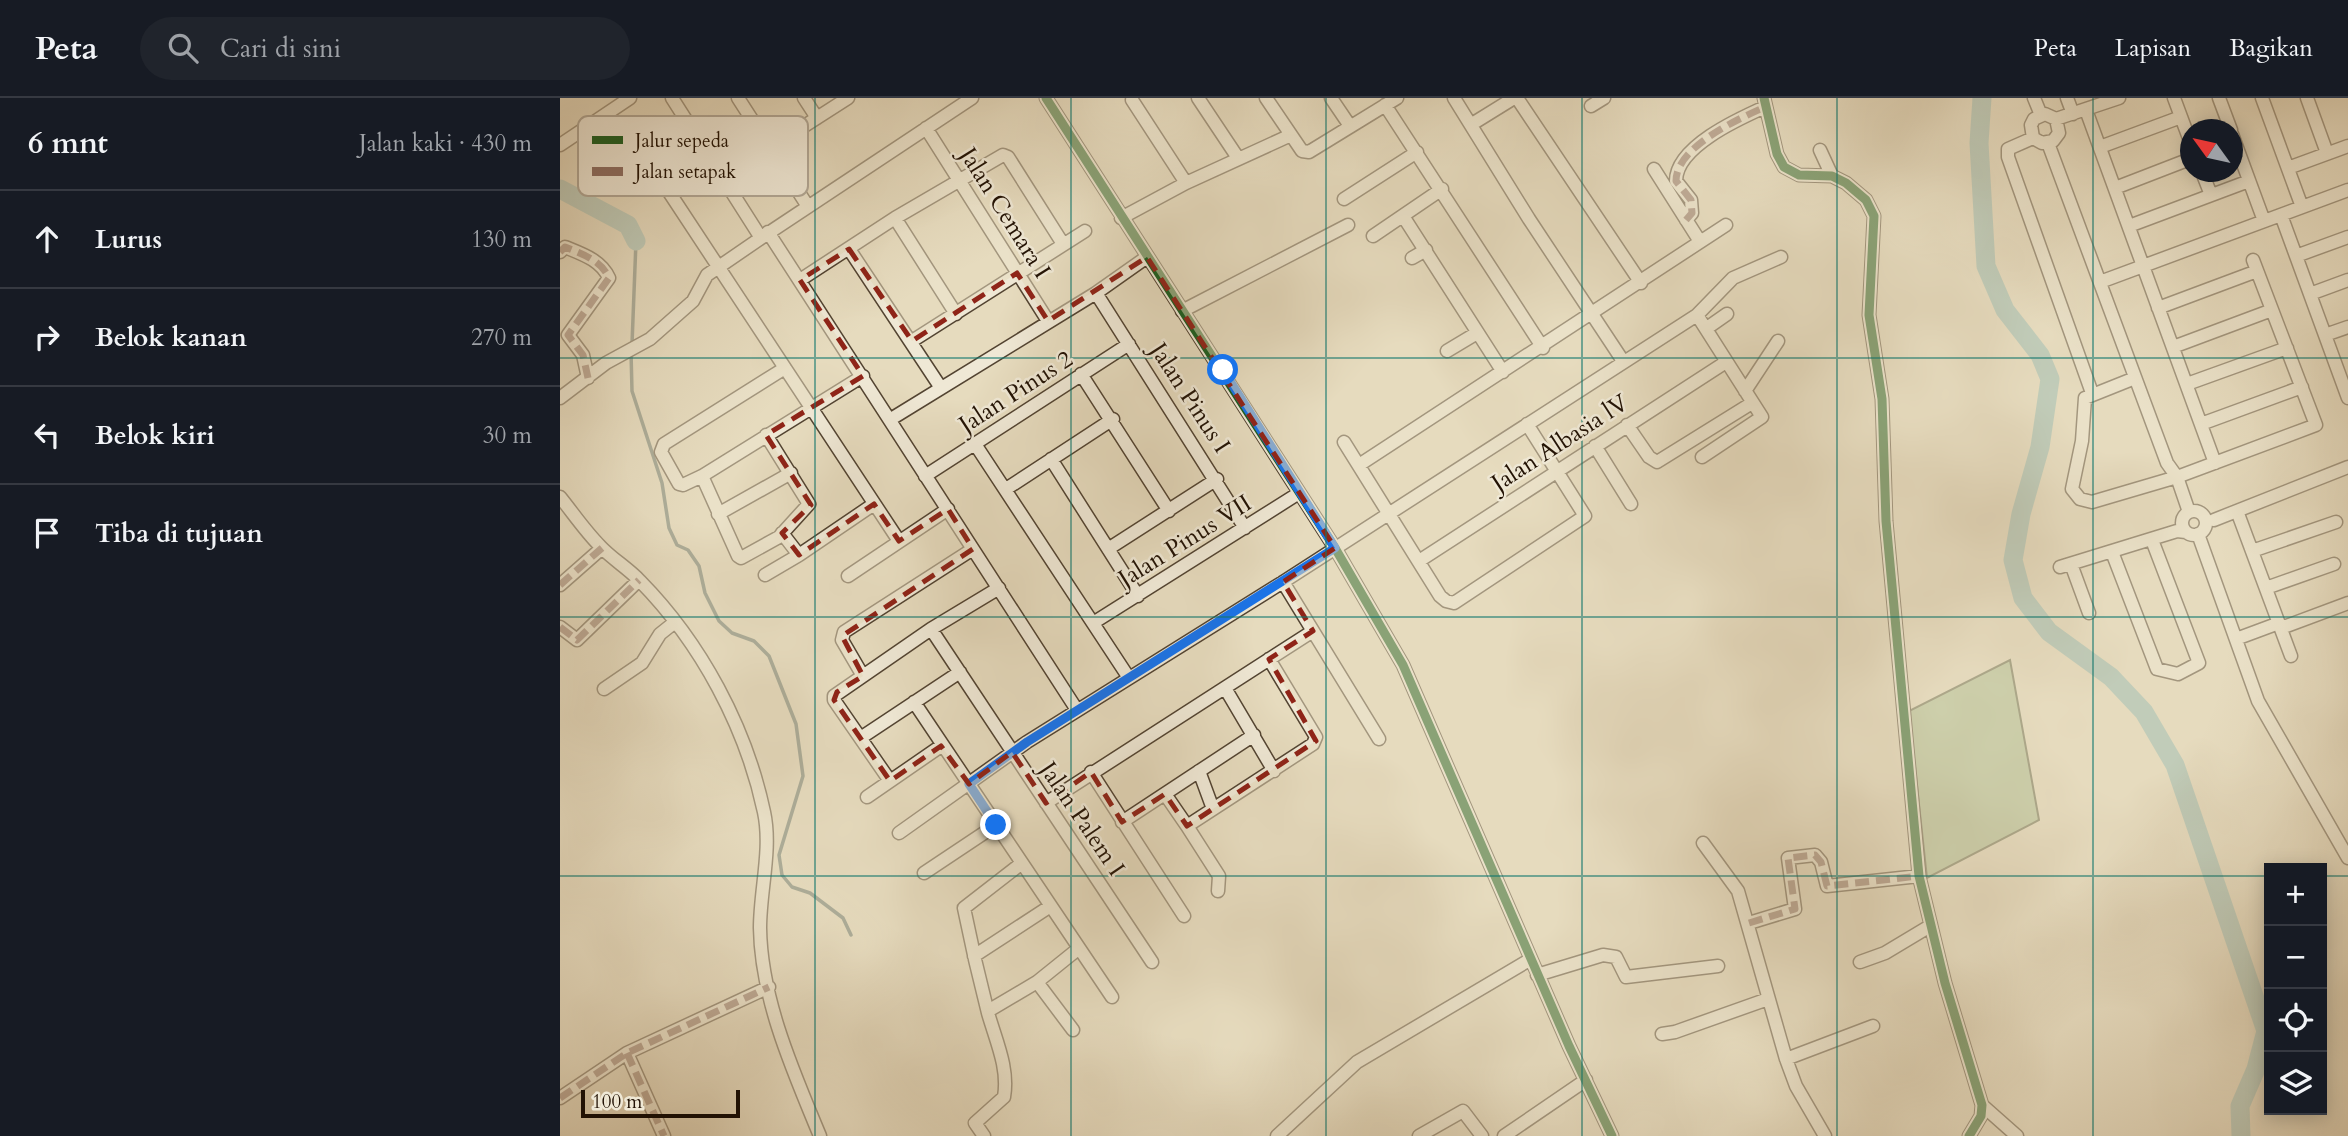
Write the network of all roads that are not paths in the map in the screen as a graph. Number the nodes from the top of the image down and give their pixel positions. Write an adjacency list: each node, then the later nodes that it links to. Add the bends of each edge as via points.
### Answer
1 (630, 98): 28 (street)
2 (672, 98): 29 (street)
3 (738, 98): 30 (street)
4 (804, 98): 32 (street)
5 (848, 98): 32 (street)
6 (1046, 98): 72 (street)
7 (1198, 98): 49 (street)
8 (1266, 98): 40 (street)
9 (1331, 98): 37 (street)
10 (1397, 98): 24 (street)
11 (1454, 98): 36 (street)
12 (1515, 98): 36 (street); 97 (street)
13 (1604, 98): 25 (street)
14 (2034, 98): 27 (street)
15 (2067, 98): 26 (street)
16 (2119, 98): 26 (street)
17 (2174, 98): 31 (street)
18 (2219, 98): 34 (street)
19 (2262, 98): 52 (street)
20 (2307, 98): 48 (street)
21 (969, 99): 38 (street)
22 (1132, 100): 58 (street)
23 (1764, 102): 54 (street, via 1784,167 1799,175); 73 (street, via 1708,138 1682,163 1676,181 1691,200 1692,212)
24 (1385, 105): 37 (street); 47 (street)
25 (1591, 106)
26 (2080, 112): 33 (street); 45 (street)
27 (2041, 115): 33 (street); 41 (street, via 2031,124)
28 (603, 116)
29 (682, 116)
30 (750, 116)
31 (2181, 117): 45 (street)
32 (817, 118): 35 (street)
33 (2056, 119): 42 (street, via 2059,133)
34 (2227, 119)
35 (808, 124)
36 (1472, 124): 104 (street)
37 (1350, 126): 40 (street, via 1309,152 1302,151)
38 (926, 128): 55 (street, Jalan Cemara I); 67 (street)
39 (578, 133): 43 (street)
40 (1290, 135): 49 (street)
41 (2033, 138): 42 (street); 132 (street, via 2008,149 2010,169)
42 (2048, 143): 96 (street)
43 (560, 145)
44 (2348, 146): 48 (street)
45 (2100, 147): 59 (street)
46 (1820, 150): 54 (street)
47 (1417, 152): 60 (street); 66 (street)
48 (2327, 153): 52 (street)
49 (1238, 158): 58 (street)
50 (2180, 163): 59 (street)
51 (2243, 164): 56 (street)
52 (2288, 168): 68 (street)
53 (1654, 169): 73 (street)
54 (1832, 176): 232 (street, via 1861,194 1874,216 1869,315 1882,399 1886,521)
55 (960, 181): 71 (street); 83 (street, via 1003,155 1008,157); 93 (street, Jalan Cemara I)
56 (2249, 181): 62 (street); 74 (street)
57 (2206, 182): 62 (street)
58 (1185, 183): 72 (street)
59 (2115, 188): 77 (street)
60 (1442, 189): 70 (street); 116 (street)
61 (2348, 190): 68 (street)
62 (2211, 195): 77 (street)
63 (671, 196): 92 (street)
64 (737, 196): 79 (street)
65 (801, 196): 67 (street)
66 (1344, 199)
67 (807, 205): 79 (street)
68 (2302, 207): 69 (street)
69 (2281, 215): 74 (street); 87 (street)
70 (1403, 216): 80 (street); 85 (street)
71 (895, 218): 84 (street); 103 (street)
72 (1121, 218): 88 (street)
73 (1686, 220): 82 (street)
74 (2264, 221): 91 (street)
75 (1348, 225): 102 (street)
76 (1726, 225): 82 (street)
77 (2129, 226): 91 (street)
78 (1085, 231): 83 (street)
79 (764, 235): 92 (street); 94 (street)
80 (1373, 236)
81 (2348, 237): 87 (street)
82 (1699, 240): 97 (street)
83 (1063, 244): 93 (street)
84 (849, 249): 94 (street); 112 (street)
85 (1426, 250): 90 (street); 110 (street)
86 (560, 252): 126 (street, via 565,247 587,256 610,278 568,335 583,355)
87 (2295, 256): 99 (street)
88 (1147, 257): 98 (street); 102 (street)
89 (1781, 257): 105 (street, via 1733,278)
90 (1412, 258)
91 (2143, 266): 96 (street); 100 (street)
92 (718, 268): 121 (street); 126 (street, via 702,281 693,302 639,348)
93 (1017, 273): 103 (street); 107 (street, Jalan Cemara I)
94 (800, 280): 125 (street)
95 (2348, 280): 99 (street)
96 (2100, 282): 127 (street)
97 (1641, 283): 104 (street)
98 (1096, 293): 107 (street); 114 (street, Jalan Pinus I)
99 (2310, 295): 111 (street)
100 (2158, 307): 101 (street, via 2255,265); 115 (street)
101 (2272, 310): 115 (street); 117 (street)
102 (1182, 311): 158 (street)
103 (956, 314): 112 (street)
104 (1593, 314): 116 (street); 119 (street)
105 (1697, 314): 109 (street); 119 (street)
106 (1727, 314): 109 (street)
107 (1048, 321): 130 (street)
108 (2348, 327): 111 (street)
109 (1707, 328): 120 (street)
110 (1477, 333): 118 (street); 123 (street)
111 (2325, 335): 122 (street)
112 (912, 341): 130 (street)
113 (1778, 341): 131 (street)
114 (1129, 344): 124 (street, Jalan Pinus 2); 156 (street, Jalan Pinus I)
115 (2173, 347): 128 (street)
116 (1543, 348): 123 (street)
117 (2287, 348): 128 (street); 129 (street)
118 (1447, 351)
119 (1623, 361): 139 (street)
120 (1726, 362): 131 (street); 141 (street, Jalan Albasia lV)
121 (785, 368): 136 (street); 153 (street, via 661,447 679,484)
122 (2343, 371): 134 (street)
123 (1503, 372): 149 (street)
124 (1081, 374): 138 (street); 144 (street, Jalan Pinus 2)
125 (863, 376): 136 (street); 137 (street)
126 (588, 378): 133 (street)
127 (2135, 378): 132 (street); 155 (street)
128 (2186, 384): 140 (street)
129 (2301, 387): 140 (street); 148 (street, via 2316,425)
130 (941, 388): 137 (street)
131 (1745, 391): 135 (street)
132 (2092, 393): 155 (street, via 2085,398 2072,489 2080,499 2092,502)
133 (560, 398)
134 (2348, 398)
135 (1752, 403): 141 (street, via 1657,462); 146 (street, via 1762,416)
136 (812, 407): 142 (street); 160 (street)
137 (891, 419): 154 (street)
138 (1113, 419): 147 (street); 164 (street)
139 (1527, 424): 151 (street); 166 (street)
140 (2201, 424): 148 (street)
141 (1627, 425): 145 (street, Jalan Albasia lV)
142 (766, 435): 152 (street); 153 (street)
143 (1344, 442): 149 (street)
144 (975, 444): 154 (street, Jalan Pinus 2); 157 (street)
145 (1595, 446): 151 (street, Jalan Albasia lV); 161 (street)
146 (1702, 457)
147 (1051, 459): 157 (street); 178 (street)
148 (2215, 463): 155 (street)
149 (1359, 465): 166 (street)
150 (2348, 467): 163 (street)
151 (1559, 470): 182 (street, Jalan Albasia lV); 182 (street, via 1586,513 1454,603 1443,599)
152 (791, 473): 167 (street); 171 (street, via 809,504)
153 (702, 475): 167 (street)
154 (925, 476): 162 (street)
155 (2176, 477): 165 (street)
156 (1217, 479): 164 (street); 170 (street, Jalan Pinus I)
157 (1006, 489): 195 (street)
158 (1299, 493): 170 (street, Jalan Pinus VII); 176 (street)
159 (560, 497): 175 (street)
160 (874, 504): 174 (street); 181 (street)
161 (1631, 504)
162 (948, 509): 174 (street); 177 (street)
163 (2237, 510): 168 (street); 179 (street)
164 (1170, 511): 178 (street)
165 (2189, 512): 172 (street, via 2182,521); 172 (street, via 2199,511 2205,518 2205,528)
166 (1387, 513): 176 (street); 182 (street)
167 (718, 514): 171 (street, via 741,558)
168 (2214, 520)
169 (2336, 522): 179 (street)
170 (1245, 528): 191 (street, Jalan Pinus VII)
171 (782, 533): 181 (street)
172 (2192, 533): 173 (street, via 2177,531); 200 (street)
173 (2152, 540): 180 (street); 180 (street, via 2199,663 2178,674 2157,669)
174 (899, 541): 185 (street)
175 (602, 548): 186 (street); 188 (street)
176 (1335, 548): 187 (street); 240 (street, via 1403,665)
177 (973, 549): 189 (street); 204 (street, via 844,632 842,640)
178 (1108, 549): 191 (street)
179 (2252, 551): 190 (street)
180 (2112, 552): 193 (street, via 2065,566)
181 (799, 555): 184 (street)
182 (1419, 561)
183 (2334, 564): 190 (street)
184 (765, 575)
185 (848, 576)
186 (639, 580): 194 (street); 196 (street, via 577,640)
187 (1283, 582): 199 (street); 205 (street)
188 (560, 585)
189 (999, 588): 198 (street); 209 (street)
190 (2266, 589): 197 (street)
191 (1138, 596): 195 (street, Jalan Pinus VII)
192 (2348, 603): 197 (street)
193 (2089, 613)
194 (675, 622): 207 (street, via 660,634 642,663); 246 (street, via 734,721 762,803 766,841 760,929)
195 (1093, 623): 205 (street)
196 (560, 626)
197 (2280, 626): 200 (street); 201 (street)
198 (931, 629): 203 (street, Jalan Palem I); 204 (street)
199 (1313, 631): 202 (street); 212 (street)
200 (2236, 639): 229 (street, via 2258,701)
201 (2291, 656)
202 (1269, 659): 206 (street); 216 (street, via 1316,741)
203 (960, 672): 208 (street); 214 (street, Jalan Palem I)
204 (863, 676): 211 (street, via 834,695)
205 (1129, 678): 209 (street)
206 (1225, 688): 210 (street); 217 (street)
207 (604, 689)
208 (914, 702): 211 (street); 213 (street)
209 (1077, 710): 214 (street)
210 (1254, 735): 215 (street); 216 (street)
211 (862, 737): 218 (street)
212 (1379, 739)
213 (941, 746): 218 (street); 219 (street)
214 (1012, 752): 219 (street); 222 (street, Jalan Palem I)
215 (1199, 771): 220 (street); 223 (street)
216 (1274, 771): 223 (street)
217 (1091, 772): 222 (street); 224 (street)
218 (890, 781): 221 (street)
219 (969, 784): 225 (street); 227 (street)
220 (1165, 794): 224 (street); 226 (street)
221 (867, 796)
222 (1046, 803): 241 (street, Jalan Palem I)
223 (1213, 809): 226 (street)
224 (1122, 822): 235 (street)
225 (996, 825): 230 (street); 231 (street)
226 (1187, 826): 233 (street, via 1219,876)
227 (899, 833)
228 (1703, 843): 236 (street, via 1738,891)
229 (2348, 858)
230 (1022, 863): 234 (street); 239 (street, via 965,906)
231 (924, 873)
232 (1919, 876): 236 (street, via 1827,886 1815,855 1788,858 1795,909); 237 (street)
233 (1218, 891)
234 (1049, 907): 238 (street); 239 (street)
235 (1184, 916)
236 (1749, 923): 248 (street)
237 (1930, 926): 242 (street); 257 (street)
238 (1077, 949): 245 (street); 247 (street)
239 (974, 956): 249 (street)
240 (1531, 959): 244 (street); 261 (street, via 1371,1053)
241 (1152, 962)
242 (1860, 962)
243 (1718, 965): 244 (street, via 1626,977 1616,957 1603,955)
244 (1537, 975): 255 (street)
245 (1037, 982): 249 (street); 251 (street)
246 (769, 987): 253 (street); 259 (street, via 791,1064)
247 (1112, 997)
248 (1768, 999): 252 (street); 254 (street)
249 (988, 1012): 260 (street, via 1002,1052 1005,1094 975,1122)
250 (1873, 1026): 254 (street)
251 (1073, 1030)
252 (1662, 1034)
253 (627, 1053): 256 (street); 258 (street)
254 (1786, 1059): 266 (street)
255 (1586, 1080): 264 (street); 265 (street)
256 (560, 1098)
257 (1982, 1105): 267 (street); 268 (street)
258 (664, 1136)
259 (820, 1136)
260 (984, 1136)
261 (1277, 1136)
262 (1419, 1136): 263 (street, via 1463,1111)
263 (1482, 1136)
264 (1504, 1136)
265 (1612, 1136)
266 (1825, 1136)
267 (1969, 1136)
268 (2017, 1136)

